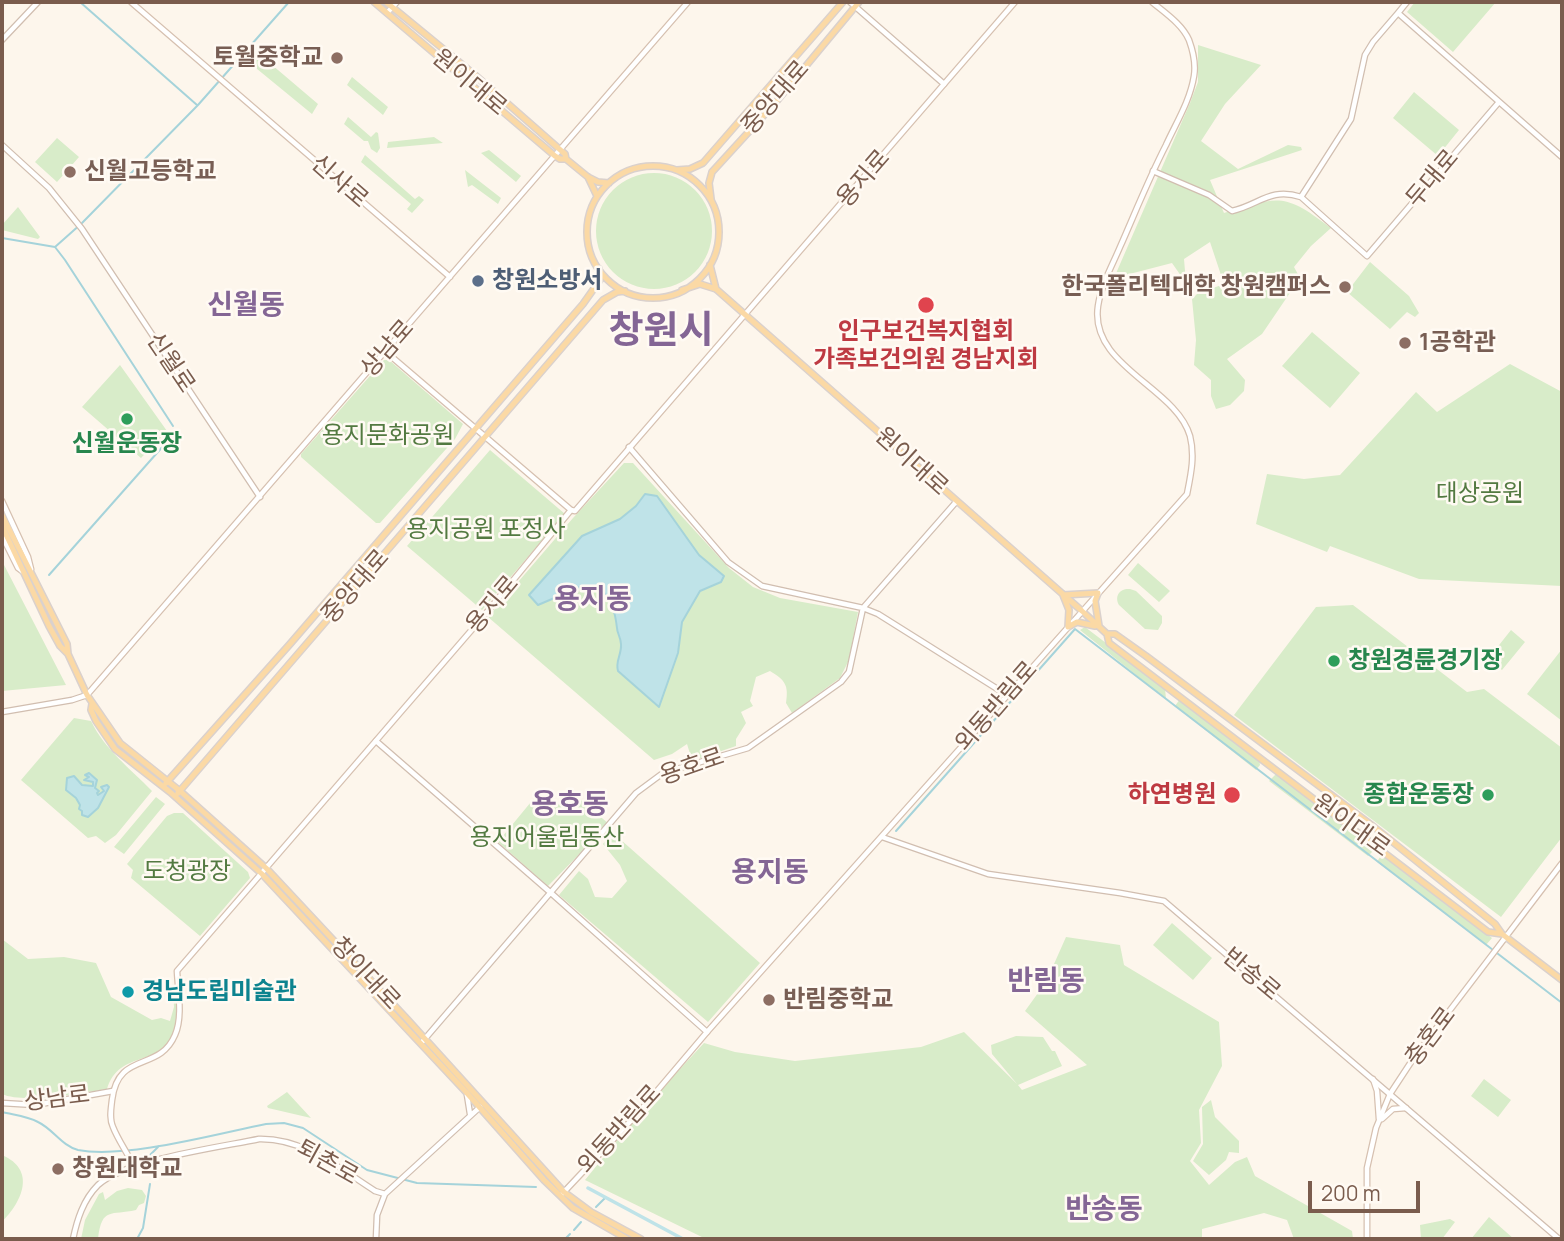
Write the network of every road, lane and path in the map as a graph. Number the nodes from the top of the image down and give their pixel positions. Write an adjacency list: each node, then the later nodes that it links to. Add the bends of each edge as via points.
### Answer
1 (38, 2): 15 (main road)
2 (131, 2): 32 (main road, 신사로)
3 (374, 2): 13 (main road, 원이대로)
4 (386, 2): 12 (main road, 원이대로)
5 (397, 2): 12 (main road)
6 (688, 2): 19 (main road, 상남로)
7 (843, 2): 23 (main road, 중앙대로, via 703,163)
8 (1015, 2): 16 (main road, 용지로)
9 (1152, 2): 24 (main road, 외동반림로, via 1184,31 1195,65 1187,100)
10 (1407, 2): 14 (main road)
11 (855, 3): 16 (main road); 29 (main road, 중앙대로, via 776,102 712,172)
12 (392, 7): 13 (main road); 19 (main road, 원이대로)
13 (387, 13): 20 (main road, 원이대로)
14 (1398, 13): 17 (main road); 28 (main road, via 1365,55 1352,119)
15 (2, 40)
16 (944, 84): 38 (main road, 용지로)
17 (1499, 102): 21 (main road); 28 (main road, 두대로, via 1367,256)
18 (2, 145): 43 (main road, 신월로, via 49,188 82,229)
19 (560, 150): 20 (main road, 상남로); 22 (main road, 원이대로)
20 (555, 156): 22 (main road, 원이대로); 32 (main road, 상남로)
21 (1562, 157)
22 (566, 159): 25 (main road, 원이대로)
23 (674, 170): 26 (main road, via 638,168); 29 (main road, via 696,182)
24 (1153, 171): 28 (main road, via 1209,195 1232,211 1276,194); 52 (main road, 외동반림로, via 1097,311 1109,348 1181,419 1193,451 1192,470 1187,494)
25 (589, 177): 26 (main road, 원이대로); 27 (main road, 원이대로)
26 (609, 183): 27 (main road)
27 (597, 196): 31 (main road, via 587,231)
28 (1301, 197)
29 (711, 201): 30 (main road, via 719,235)
30 (710, 264): 33 (main road); 34 (main road)
31 (599, 269): 35 (main road); 36 (main road, 중앙대로, via 600,280)
32 (450, 278): 39 (main road, 상남로)
33 (716, 289): 34 (main road, via 700,284); 38 (main road, 원이대로)
34 (682, 290): 35 (main road, via 654,297)
35 (625, 291): 37 (main road, 중앙대로, via 603,300)
36 (583, 304): 37 (main road); 40 (main road, 중앙대로)
37 (591, 314): 41 (main road, 중앙대로)
38 (745, 314): 42 (main road, 용지로); 45 (main road, 원이대로)
39 (386, 352): 40 (main road); 43 (main road, 상남로)
40 (476, 430): 41 (main road); 64 (main road, 중앙대로)
41 (484, 437): 46 (main road); 65 (main road, 중앙대로)
42 (629, 447): 46 (main road, 용지로, via 575,511); 54 (main road, via 728,562 748,578 779,591)
43 (260, 497): 60 (main road, 상남로)
44 (2, 501): 51 (main road)
45 (956, 502): 53 (main road, 원이대로); 54 (main road, 용호로)
46 (571, 510): 63 (main road, 용지로)
47 (2, 515): 51 (main road, 창이대로)
48 (2, 526): 50 (main road, 창이대로)
49 (2, 536): 50 (main road)
50 (24, 572): 59 (main road, 창이대로, via 48,626)
51 (32, 573): 59 (main road, 창이대로)
52 (1098, 593): 53 (main road); 55 (main road, 외동반림로); 57 (main road)
53 (1063, 595): 55 (main road, 원이대로); 56 (main road, via 1069,610)
54 (863, 608): 61 (main road); 69 (main road, 용호로, via 849,672 841,682 748,748 663,774 646,785)
55 (1082, 611): 56 (main road, 외동반림로); 57 (main road, 원이대로)
56 (1068, 627): 57 (main road, via 1077,622); 61 (main road, 외동반림로)
57 (1100, 629): 58 (main road, 원이대로)
58 (1107, 634): 70 (main road, 원이대로, via 1115,634 1146,656 1374,827); 70 (main road, 원이대로, via 1110,643 1322,806 1489,932)
59 (68, 654): 60 (main road, 창이대로)
60 (87, 695): 62 (main road); 64 (main road, 창이대로, via 112,746)
61 (1007, 695): 66 (main road, 외동반림로)
62 (2, 712)
63 (376, 741): 68 (main road, 용지로); 69 (main road)
64 (165, 784): 65 (main road, 창이대로); 65 (main road, 창이대로)
65 (178, 794): 68 (main road, 창이대로)
66 (882, 837): 72 (main road, 외동반림로); 74 (main road, 반송로, via 988,874 1164,901)
67 (1562, 863): 70 (main road)
68 (264, 871): 73 (main road, 창이대로); 75 (main road, 용지로, via 177,971 178,1024 170,1044 152,1059 125,1070)
69 (551, 893): 72 (main road); 73 (main road, 용호로)
70 (1504, 936): 71 (main road, 원이대로); 77 (main road, 충혼로)
71 (1562, 980)
72 (707, 1032): 85 (main road, 외동반림로)
73 (423, 1041): 76 (main road, 창이대로); 85 (main road, 창이대로)
74 (1373, 1079): 77 (main road, 반송로); 83 (main road, 충혼로)
75 (113, 1091): 78 (main road, 상남로, via 35,1105); 84 (main road, via 112,1126)
76 (466, 1092): 79 (main road, 창이대로); 81 (main road)
77 (1390, 1094): 80 (main road, 반송로); 83 (main road, 충혼로)
78 (2, 1103)
79 (480, 1107): 81 (main road); 82 (main road, 창이대로)
80 (1406, 1108): 83 (main road, via 1389,1111); 93 (main road, 반송로)
81 (470, 1115): 82 (main road); 86 (main road)
82 (488, 1116): 85 (main road, 창이대로, via 544,1180)
83 (1379, 1122): 92 (main road, 충혼로, via 1367,1168)
84 (133, 1165): 86 (main road, 퇴촌로, via 276,1139 306,1147); 88 (main road, 퇴촌로, via 98,1185 84,1204)
85 (562, 1192): 87 (main road, 창이대로, via 573,1208)
86 (385, 1194): 89 (main road, via 377,1214)
87 (589, 1214): 90 (main road, 창이대로); 91 (main road, 창이대로)
88 (73, 1239)
89 (376, 1239)
90 (627, 1239)
91 (641, 1239)
92 (1367, 1239)
93 (1559, 1239)

